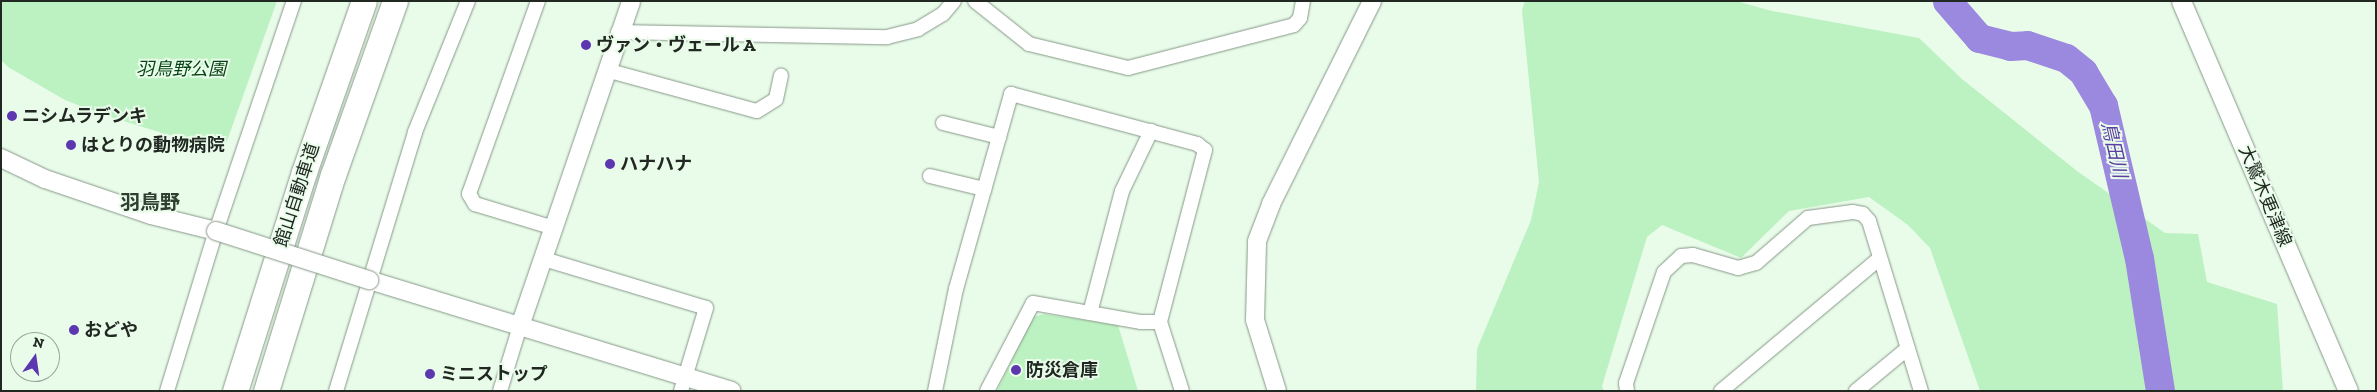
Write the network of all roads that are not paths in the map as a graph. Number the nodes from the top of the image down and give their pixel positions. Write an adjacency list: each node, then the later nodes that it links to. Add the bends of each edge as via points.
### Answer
1 (294, 1): 22 (street)
2 (364, 1): 32 (highway, 館山自動車道, via 304,172)
3 (395, 1): 33 (highway, 館山自動車道, via 333,175)
4 (468, 1): 25 (street, via 415,132)
5 (538, 1): 21 (street, via 469,194 475,204)
6 (630, 1): 12 (street)
7 (954, 1): 12 (street, via 943,14 918,29 887,37)
8 (976, 1): 9 (street, via 1029,44 1128,68 1294,25 1300,18)
9 (1304, 1)
10 (1372, 1): 40 (street, via 1271,204 1257,241 1255,320)
11 (2181, 1): 45 (main road, 大鷲木更津線)
12 (618, 32): 13 (street)
13 (606, 70): 14 (street, via 757,111 776,99); 21 (street)
14 (781, 76)
15 (943, 123): 17 (street)
16 (1152, 132): 17 (street, via 1011,94); 26 (street, via 1122,191); 27 (street, via 1197,144 1205,150)
17 (999, 137): 20 (street)
18 (1, 158): 22 (street, via 45,179 142,212)
19 (930, 176): 20 (street)
20 (984, 189): 37 (street, via 956,289)
21 (554, 228): 24 (street)
22 (216, 231): 25 (street, bridge); 31 (street)
23 (1880, 258): 29 (street); 41 (street, via 1869,220 1863,214 1853,212 1808,218 1756,263 1738,268 1693,256 1680,256 1664,272 1626,383); 42 (street)
24 (544, 259): 28 (street); 30 (street, via 706,308)
25 (369, 280): 28 (street); 34 (street)
26 (1090, 313): 27 (street); 38 (street, via 1033,303)
27 (1160, 322): 39 (street)
28 (520, 326): 30 (street); 35 (street)
29 (1908, 348): 43 (street); 44 (street)
30 (684, 384): 36 (street)
31 (167, 391)
32 (235, 391)
33 (266, 391)
34 (336, 391)
35 (500, 391)
36 (731, 391)
37 (935, 391)
38 (987, 391)
39 (1182, 391)
40 (1277, 391)
41 (1627, 391)
42 (1721, 391)
43 (1856, 391)
44 (1921, 391)
45 (2348, 391)

